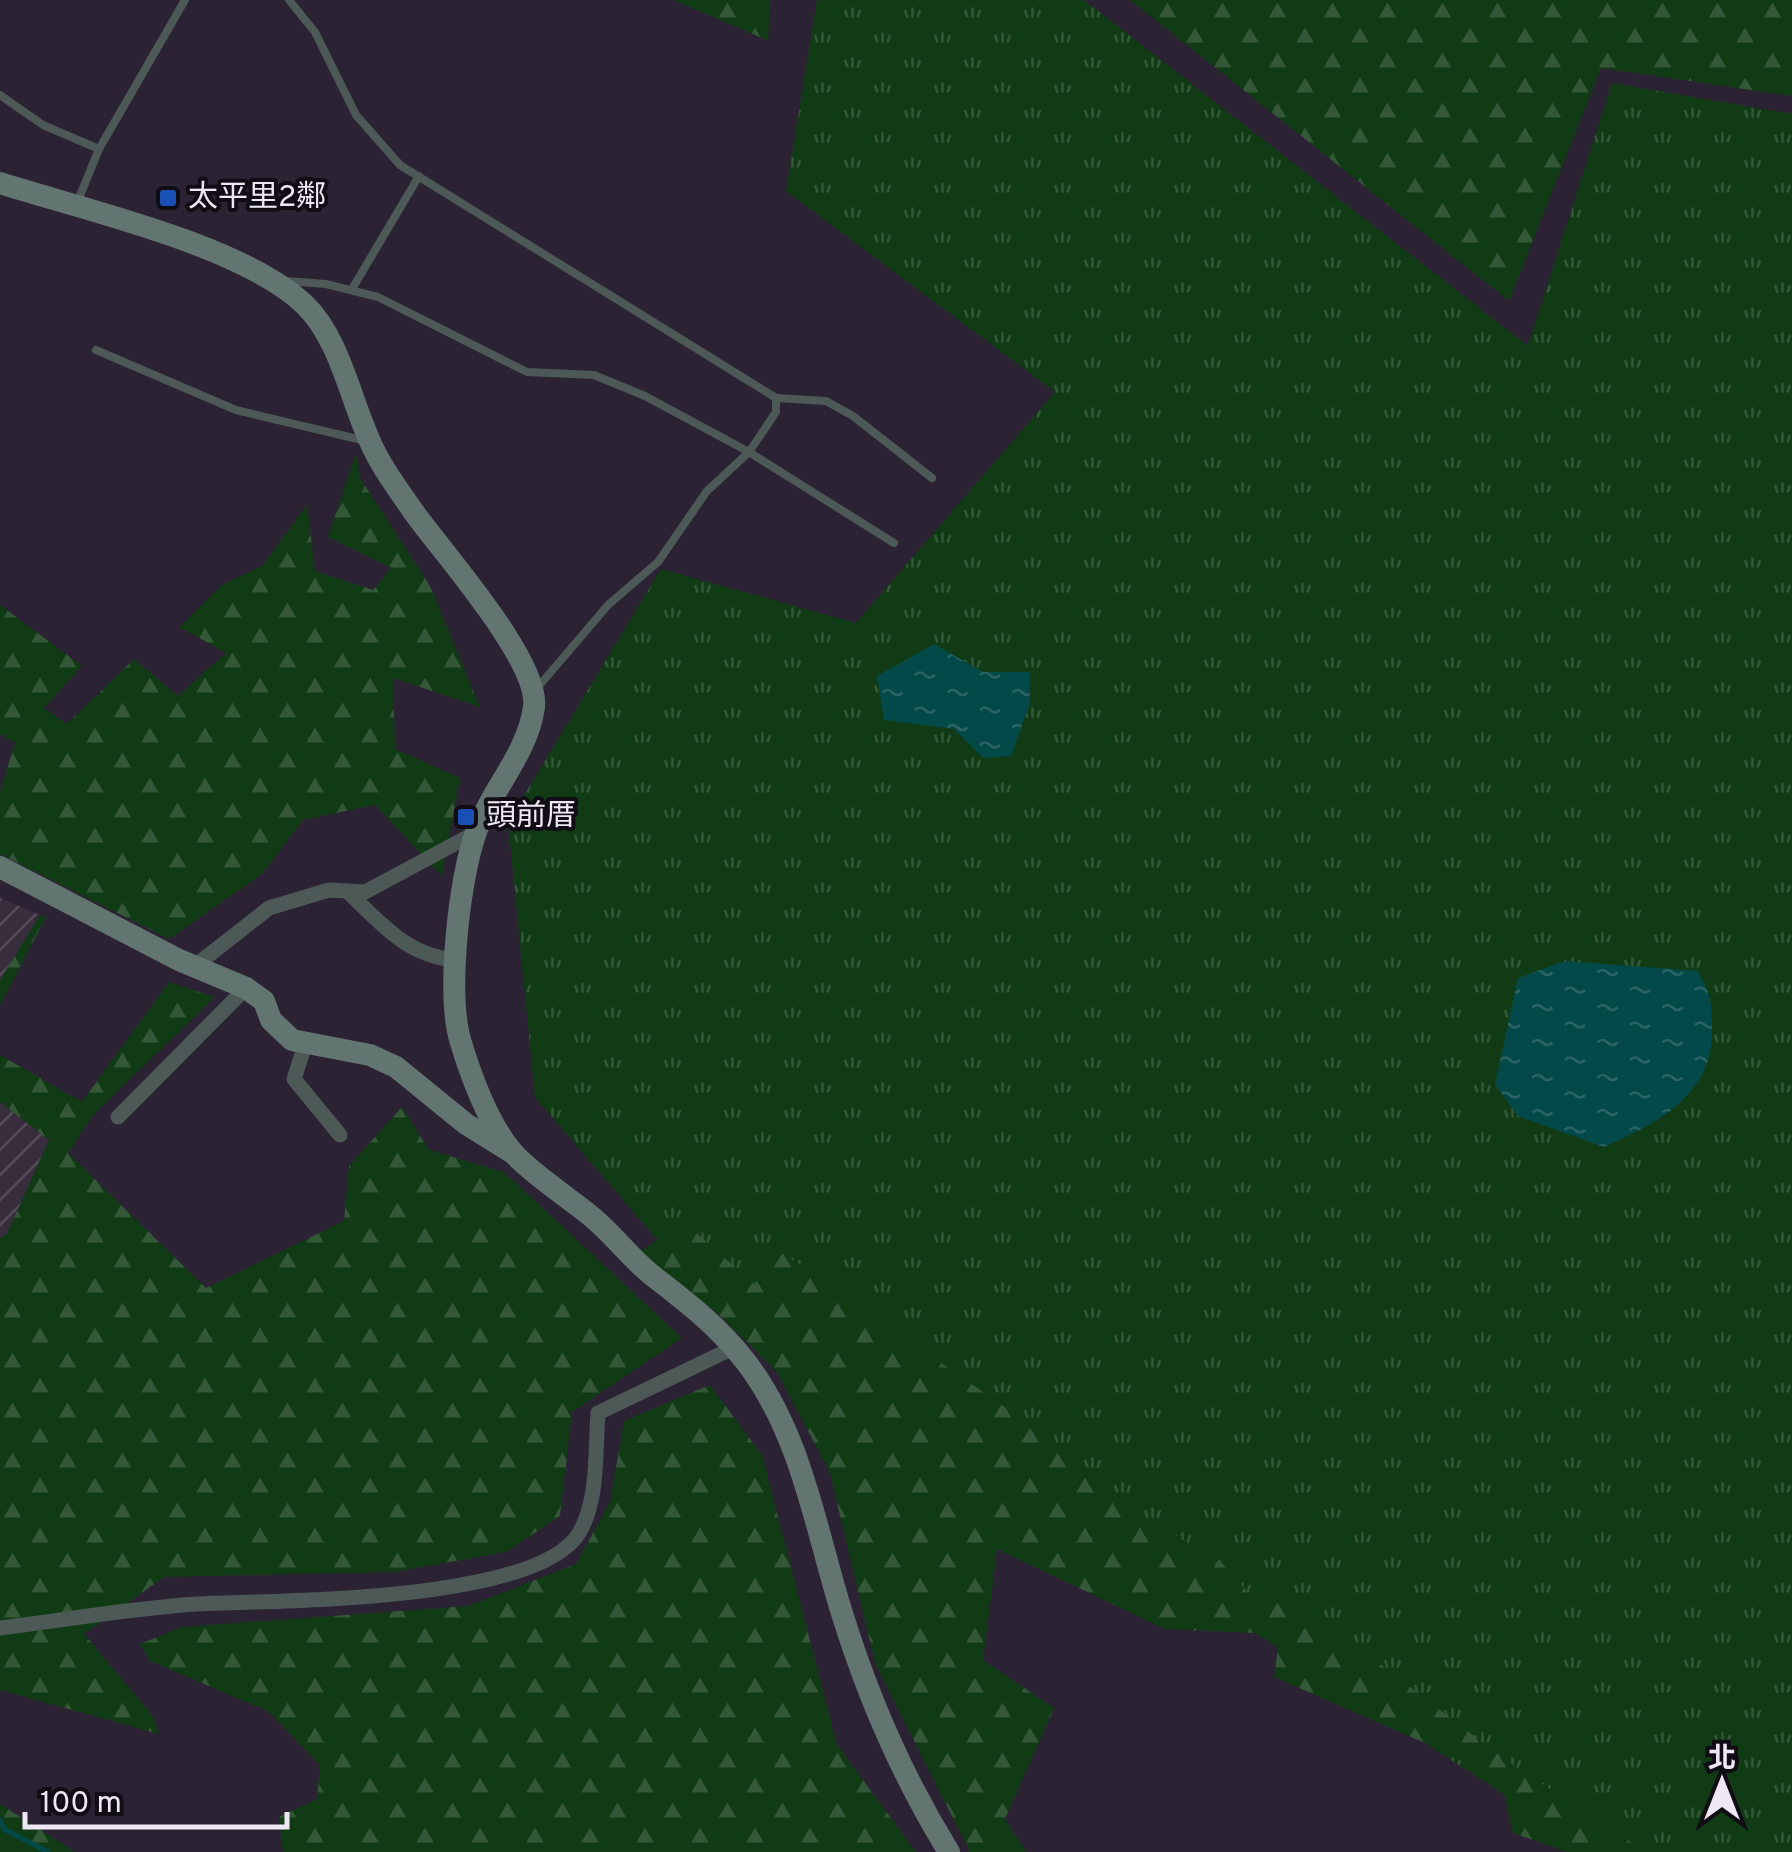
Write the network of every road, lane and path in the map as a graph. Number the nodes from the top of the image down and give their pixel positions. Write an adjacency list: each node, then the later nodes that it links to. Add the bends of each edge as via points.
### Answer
1 (185, 0): 4 (lane)
2 (290, 0): 5 (lane, via 315,32 356,115)
3 (0, 96): 4 (lane, via 43,126)
4 (99, 149): 7 (lane)
5 (419, 176): 9 (lane); 11 (lane)
6 (0, 183): 7 (street)
7 (75, 207): 8 (street, via 210,251)
8 (268, 280): 9 (lane); 12 (street, via 306,306 322,330)
9 (352, 288): 13 (lane, via 503,364 594,376)
10 (96, 350): 12 (lane, via 236,410)
11 (776, 398): 13 (lane, via 776,412); 14 (lane, via 826,401)
12 (370, 442): 16 (street, via 412,510 494,616)
13 (749, 452): 15 (lane); 16 (lane, via 707,491 658,562 608,605)
14 (932, 478)
15 (894, 543)
16 (535, 690): 17 (street, via 534,714 518,755)
17 (475, 833): 19 (street, via 366,892); 20 (street)
18 (0, 867): 21 (street)
19 (347, 891): 20 (street, via 404,945); 21 (street, via 328,890 269,908)
20 (456, 960): 26 (street, via 460,1038)
21 (195, 966): 22 (street)
22 (246, 988): 23 (street, via 264,1001 271,1020); 24 (street)
23 (305, 1045): 25 (street, via 294,1079); 26 (street, via 370,1055 396,1067)
24 (118, 1117)
25 (340, 1136)
26 (514, 1154): 27 (street, via 599,1222 650,1274 692,1302)
27 (733, 1348): 28 (street, via 598,1413 592,1490 579,1534 520,1572 458,1586 287,1603 195,1604); 29 (street, via 791,1444 890,1745)
28 (0, 1628)
29 (948, 1852)

